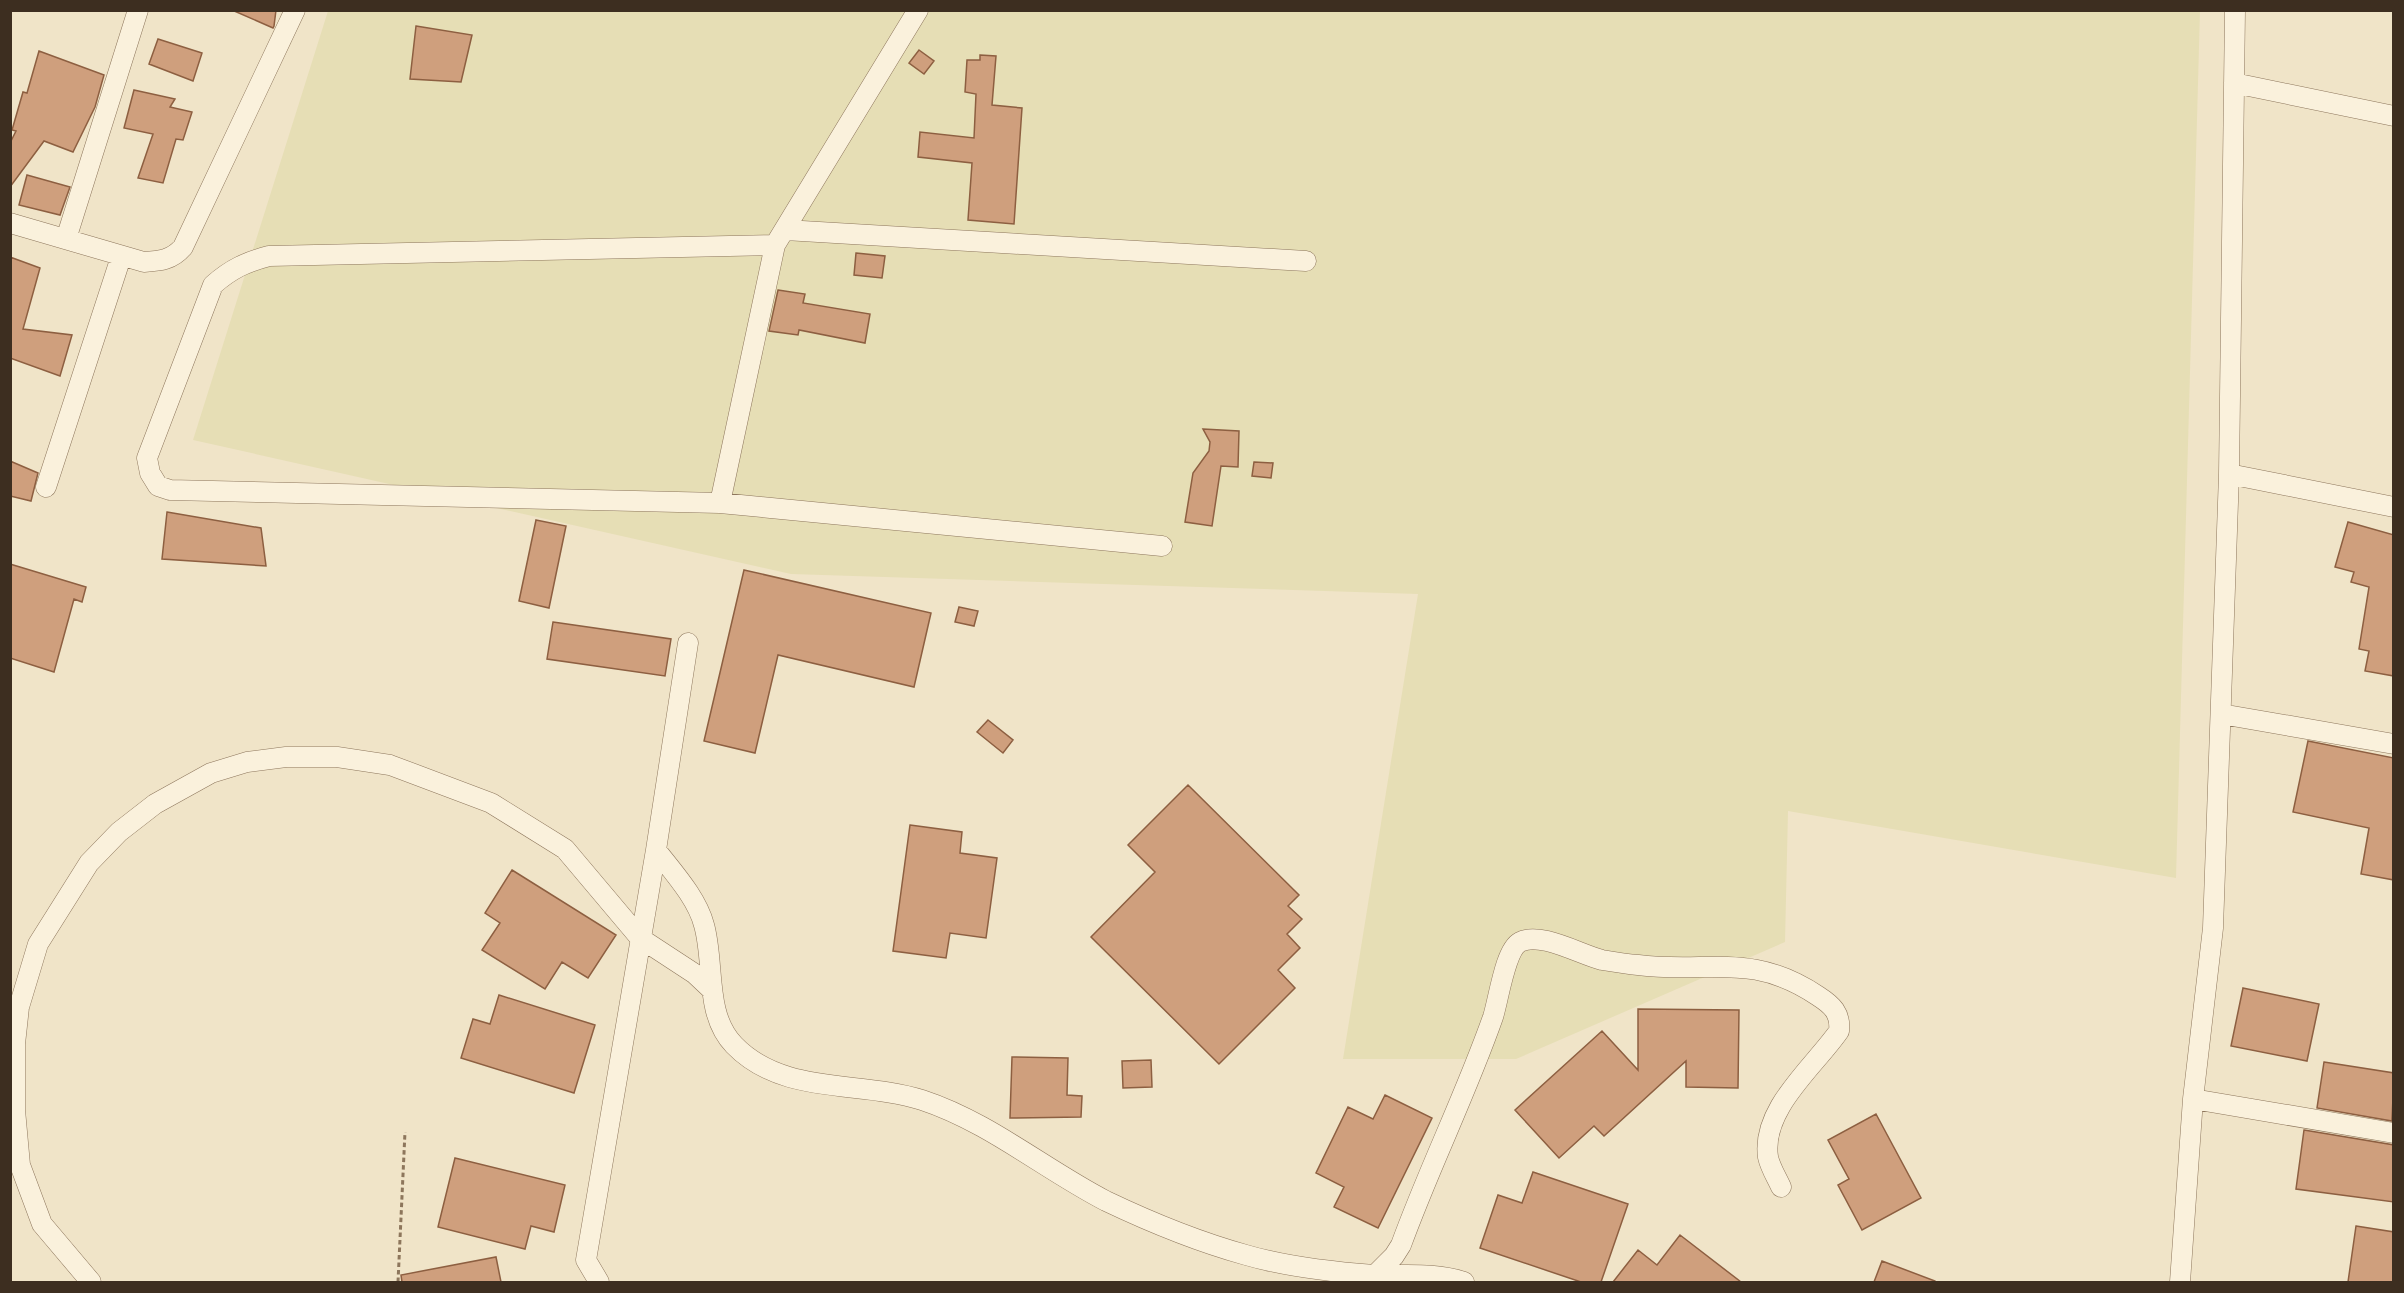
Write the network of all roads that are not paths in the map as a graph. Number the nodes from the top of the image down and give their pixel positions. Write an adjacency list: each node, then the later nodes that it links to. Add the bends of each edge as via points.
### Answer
1 (138, 10): 9 (street)
2 (295, 10): 10 (street, via 183,247 164,260 144,262)
3 (918, 10): 8 (street)
4 (2235, 10): 5 (street)
5 (2234, 83): 6 (street); 12 (street)
6 (2393, 111)
7 (10, 223): 9 (street)
8 (780, 238): 11 (street); 14 (street); 14 (street, via 269,256 245,262 213,285 147,458 158,486 170,490)
9 (66, 239): 10 (street)
10 (121, 257): 13 (street)
11 (1306, 261)
12 (2229, 474): 15 (street); 18 (street)
13 (46, 488)
14 (720, 503): 16 (street)
15 (2394, 507)
16 (1162, 546)
17 (688, 643): 20 (street)
18 (2221, 714): 19 (street); 23 (street, via 2212,928)
19 (2394, 744)
20 (656, 850): 21 (street); 22 (street, via 704,923)
21 (640, 938): 22 (street, via 695,974); 26 (street); 28 (street, via 565,849 491,803 390,765 337,757 286,756 247,762 211,773 155,804 97,855 63,902 38,944 19,1007 15,1110 20,1166 42,1224)
22 (712, 990): 27 (street, via 718,1017 733,1044 756,1063 780,1075 922,1100 973,1121 1106,1201 1246,1255)
23 (2193, 1099): 24 (street); 32 (street)
24 (2394, 1133)
25 (1781, 1187): 27 (street, via 1768,1157 1771,1132 1782,1104 1839,1031 1840,1021 1829,1003 1776,972 1725,966 1641,966 1602,959 1534,938 1520,942 1509,952 1504,982 1484,1042 1401,1245)
26 (586, 1260): 29 (street); 30 (street)
27 (1372, 1279): 31 (street, via 1421,1275)
28 (91, 1282)
29 (581, 1282)
30 (599, 1282)
31 (1464, 1282)
32 (2180, 1282)

